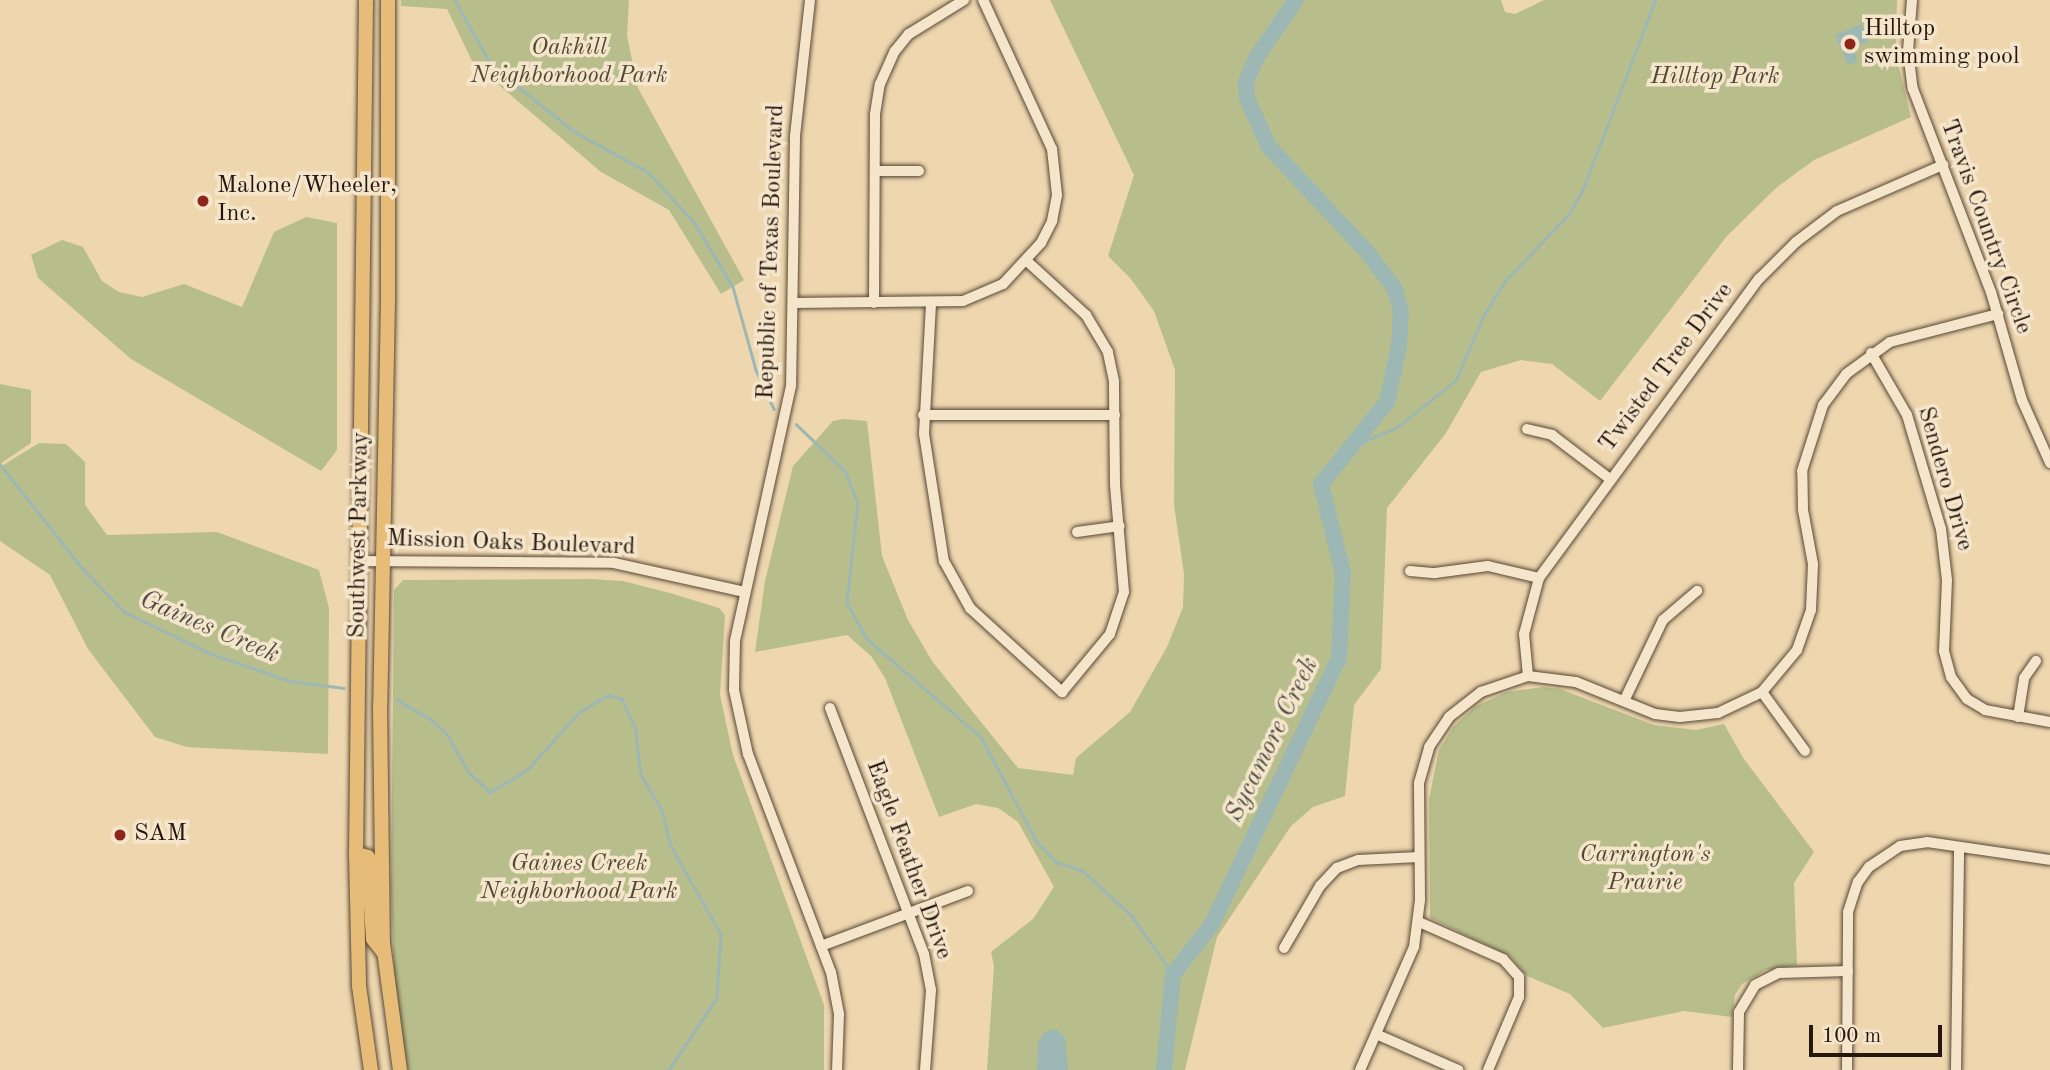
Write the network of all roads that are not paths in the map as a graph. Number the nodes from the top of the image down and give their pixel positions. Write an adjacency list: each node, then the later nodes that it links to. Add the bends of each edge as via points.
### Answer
1 (366, 0): 23 (main road, Southwest Parkway, via 366,281)
2 (388, 0): 24 (main road, Southwest Parkway, via 388,301)
3 (810, 0): 11 (street, Republic of Texas Boulevard, via 795,136)
4 (964, 0): 8 (street, via 919,25 889,62 876,104)
5 (983, 0): 10 (street, via 1047,135 1055,164 1052,221)
6 (1912, 0): 7 (street, Travis Country Circle, via 1910,76)
7 (1943, 165): 14 (street, Travis Country Circle); 20 (street, Twisted Tree Drive, via 1851,203 1784,252)
8 (875, 171): 9 (street); 12 (street)
9 (919, 171)
10 (1028, 262): 13 (street, via 983,295); 17 (street, via 1095,327 1112,365)
11 (794, 303): 12 (street); 28 (street, Republic of Texas Boulevard, via 788,410)
12 (874, 303): 13 (street)
13 (932, 303): 16 (street, via 932,353)
14 (1998, 314): 15 (street, via 1921,330); 19 (street, Travis Country Circle, via 2022,400)
15 (1871, 353): 31 (street, via 1831,392 1810,437 1801,489 1813,564 1811,610 1797,650); 34 (street, Sendero Drive, via 1906,415 1941,529 1947,580 1944,651 1951,677 1975,705)
16 (923, 415): 17 (street); 21 (street, via 940,547 955,586 979,618 1062,692 1104,643 1119,612 1125,576)
17 (1115, 415): 21 (street)
18 (1527, 429): 20 (street, via 1552,435)
19 (2050, 463)
20 (1610, 479): 26 (street, Twisted Tree Drive)
21 (1120, 526): 22 (street)
22 (1077, 532)
23 (358, 561): 24 (street, Mission Oaks Boulevard); 38 (main road, Southwest Parkway)
24 (381, 561): 28 (street, Mission Oaks Boulevard, via 614,563); 46 (main road, Southwest Parkway)
25 (1410, 571): 26 (street, via 1435,573 1488,566)
26 (1539, 578): 30 (street, Twisted Tree Drive, via 1524,634)
27 (1697, 591): 32 (street, via 1663,620)
28 (745, 592): 44 (street, Republic of Texas Boulevard, via 734,654 739,728)
29 (2036, 661): 34 (street, via 2024,678)
30 (1528, 676): 32 (street, via 1576,682); 39 (street, via 1495,685 1466,701 1434,737 1419,783)
31 (1762, 692): 32 (street, via 1730,709 1691,717 1655,714); 36 (street)
32 (1624, 701)
33 (830, 708): 42 (street, Eagle Feather Drive)
34 (2018, 717): 35 (street, Sendero Drive)
35 (2050, 722)
36 (1805, 751)
37 (1959, 847): 40 (street); 47 (street, via 1908,844 1869,867 1850,904); 58 (street)
38 (356, 854): 46 (main road, via 368,857 373,939); 49 (main road, Southwest Parkway, via 359,986)
39 (1419, 857): 43 (street); 45 (street, via 1357,860 1337,868 1320,886)
40 (2050, 860)
41 (968, 891): 42 (street)
42 (908, 914): 44 (street); 52 (street, Eagle Feather Drive, via 924,954 931,990)
43 (1419, 922): 48 (street, via 1405,971); 55 (street, via 1503,959 1519,977 1519,997)
44 (821, 946): 51 (street, Republic of Texas Boulevard, via 838,1003)
45 (1284, 948)
46 (384, 953): 50 (main road, Southwest Parkway)
47 (1848, 971): 56 (street, via 1779,973 1755,985 1740,1012); 57 (street)
48 (1376, 1034): 53 (street); 54 (street)
49 (371, 1070)
50 (400, 1070)
51 (837, 1070)
52 (925, 1070)
53 (1360, 1070)
54 (1458, 1070)
55 (1488, 1070)
56 (1738, 1070)
57 (1847, 1070)
58 (1956, 1070)

